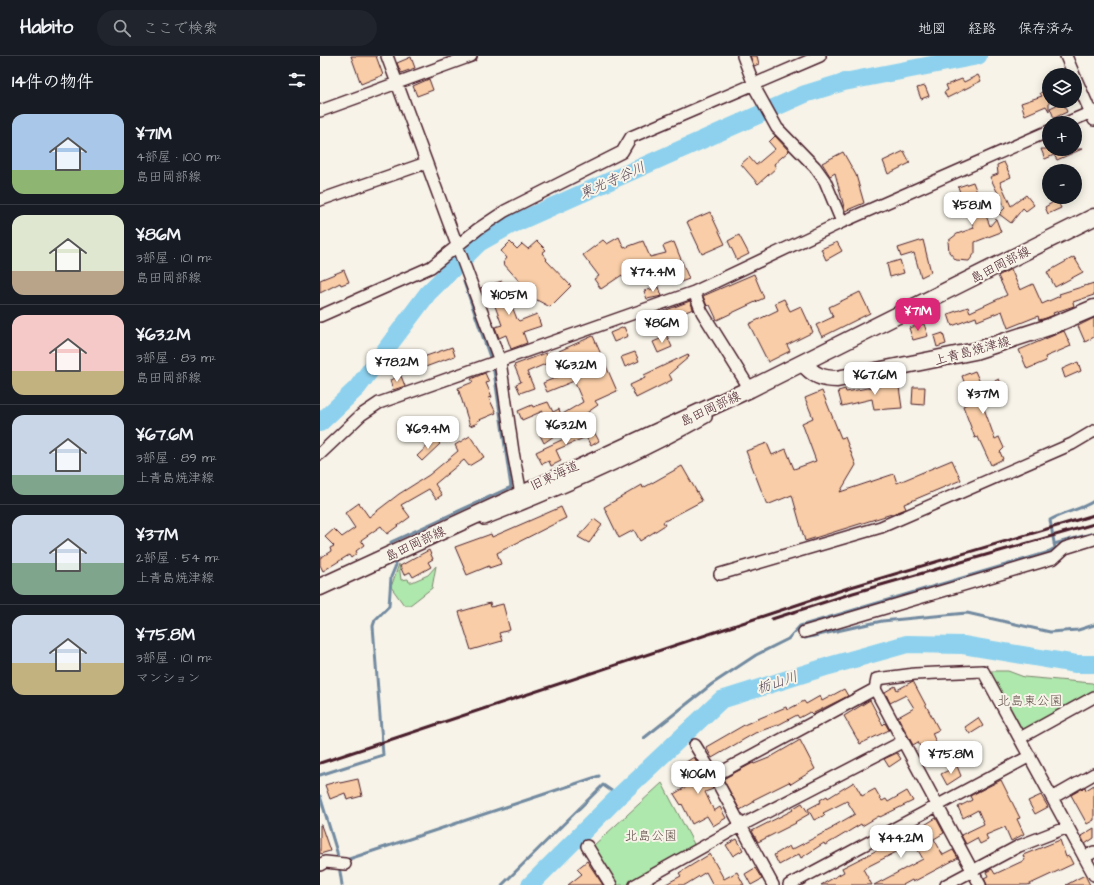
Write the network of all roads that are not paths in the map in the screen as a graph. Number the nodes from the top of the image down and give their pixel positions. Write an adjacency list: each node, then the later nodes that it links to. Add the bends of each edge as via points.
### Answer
1 (387, 56): 7 (street)
2 (471, 56): 7 (street)
3 (743, 56): 8 (street)
4 (820, 56): 8 (street)
5 (1066, 56): 6 (street)
6 (1071, 68)
7 (396, 83): 10 (street); 14 (street)
8 (755, 88): 17 (street, via 777,128 825,181); 18 (street, via 630,137 622,152 505,211 478,229)
9 (1082, 91): 11 (street)
10 (320, 110)
11 (1093, 114): 12 (street)
12 (1082, 118)
13 (1042, 134): 17 (street)
14 (426, 163): 15 (street); 18 (street)
15 (320, 200)
16 (1094, 217): 23 (main road, 島田岡部線)
17 (842, 222): 19 (street)
18 (458, 248): 21 (street, via 431,267); 22 (street)
19 (694, 292): 22 (street); 24 (street, via 702,312)
20 (1094, 308): 23 (main road, 上青島焼津線, via 1049,327 975,351 845,377 825,379 811,373)
21 (320, 316)
22 (500, 361): 26 (street, via 379,403 361,415); 27 (street)
23 (803, 363): 24 (main road, 島田岡部線)
24 (750, 389): 27 (main road, 島田岡部線); 28 (street, 旧東海道, via 665,440 534,500)
25 (1094, 431): 30 (street, via 1072,444 881,527)
26 (320, 454)
27 (521, 494): 28 (main road, 島田岡部線)
28 (426, 538): 31 (main road, 島田岡部線)
29 (1094, 539): 32 (street, via 1065,548 1054,558)
30 (720, 574)
31 (320, 587)
32 (804, 632)
33 (875, 689): 35 (street, via 877,679 915,674 983,671); 36 (street); 40 (street)
34 (1094, 697): 35 (street)
35 (1020, 738): 38 (street)
36 (902, 742): 42 (street); 43 (street)
37 (695, 745): 40 (street)
38 (1030, 756): 41 (street); 42 (street)
39 (1094, 774): 41 (street)
40 (714, 776): 43 (street)
41 (1052, 798): 44 (street)
42 (936, 806): 49 (street); 54 (street)
43 (740, 826): 52 (street); 53 (street)
44 (1068, 828): 46 (street); 49 (street, via 1019,846)
45 (587, 846): 51 (street)
46 (1089, 855): 50 (street)
47 (345, 864): 48 (street, via 325,862)
48 (320, 865)
49 (972, 871): 55 (street); 56 (street)
50 (1094, 875)
51 (611, 885)
52 (635, 885)
53 (772, 885)
54 (789, 885)
55 (946, 885)
56 (980, 885)

